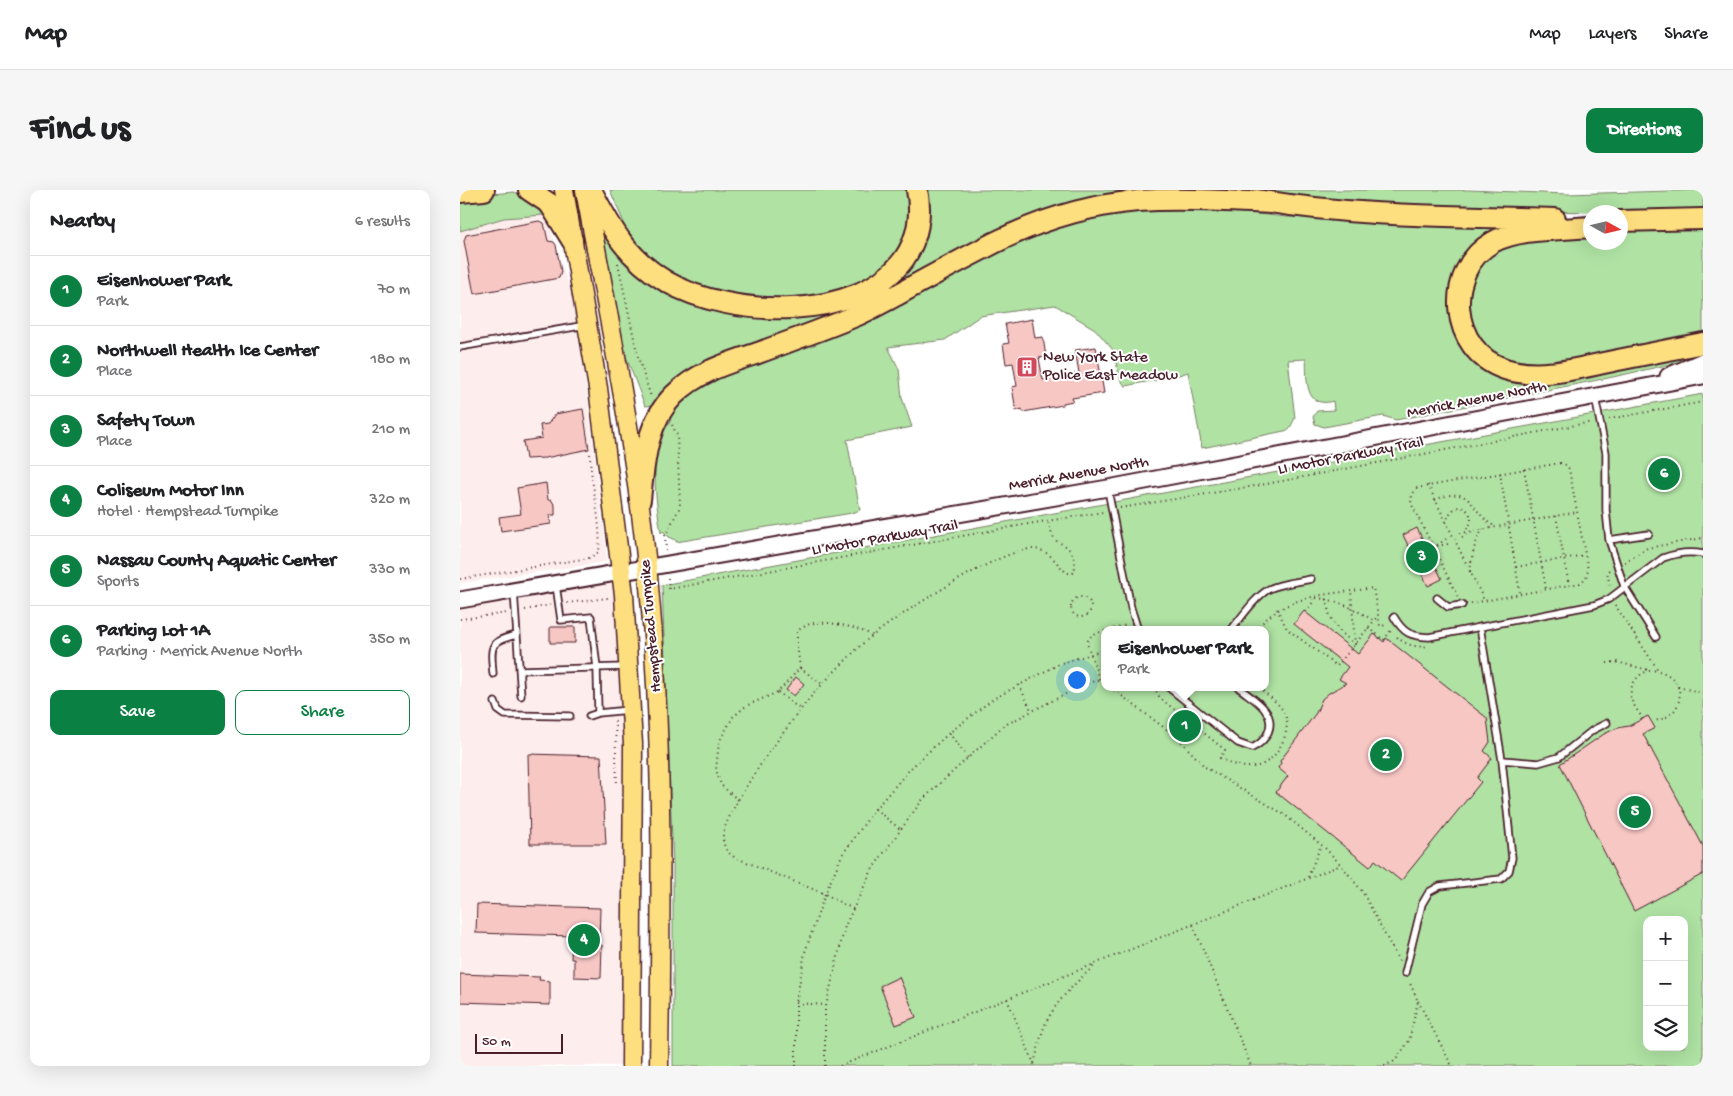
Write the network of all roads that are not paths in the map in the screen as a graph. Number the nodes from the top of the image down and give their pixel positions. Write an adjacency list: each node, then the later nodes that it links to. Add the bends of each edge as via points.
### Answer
1 (484, 190): 8 (highway)
2 (529, 190): 14 (highway, via 550,204)
3 (564, 190): 14 (main road, Hempstead Turnpike)
4 (586, 190): 23 (main road, Hempstead Turnpike)
5 (591, 190): 6 (highway, via 622,245 668,282 722,302 779,308 812,306 847,298 876,284 896,269 908,253 917,230 920,211)
6 (917, 190)
7 (1196, 190): 9 (highway)
8 (460, 192)
9 (1270, 203): 11 (highway, via 1431,215); 23 (highway, via 1139,201 1077,212 994,243 856,316 712,370 682,389 659,415 646,453)
10 (1703, 218): 12 (highway)
11 (1583, 220)
12 (1628, 222)
13 (1583, 228): 16 (highway, via 1512,235 1493,242 1464,272 1458,300 1462,327 1471,344 1486,359 1504,369 1531,374)
14 (572, 240): 15 (main road, Hempstead Turnpike)
15 (588, 324): 17 (lane); 28 (main road, Hempstead Turnpike)
16 (1703, 343)
17 (460, 347)
18 (1703, 361): 20 (main road)
19 (1703, 376): 20 (main road, Merrick Avenue North)
20 (1643, 388): 21 (main road, Merrick Avenue North)
21 (1595, 397): 22 (main road, Merrick Avenue North); 25 (lane, via 1606,453)
22 (1108, 488): 27 (main road, Merrick Avenue North); 37 (lane)
23 (640, 500): 27 (main road, Hempstead Turnpike)
24 (1649, 534): 25 (lane)
25 (1609, 540): 31 (lane)
26 (1703, 554): 31 (lane, via 1692,552 1663,558)
27 (648, 567): 28 (main road, Merrick Avenue North); 58 (main road, Hempstead Turnpike, via 660,760)
28 (622, 571): 30 (main road, Merrick Avenue North); 42 (main road, Hempstead Turnpike)
29 (1311, 579): 38 (lane, via 1269,590)
30 (556, 582): 32 (main road, Merrick Avenue North); 43 (lane, via 561,620 591,617)
31 (1624, 586): 39 (lane, via 1609,599 1594,605); 41 (lane)
32 (514, 590): 34 (main road, Merrick Avenue North); 40 (lane)
33 (1437, 598): 35 (lane, via 1448,607)
34 (460, 600)
35 (1462, 605)
36 (1394, 617): 39 (lane, via 1400,628 1413,636 1429,637)
37 (1138, 626)
38 (1234, 626)
39 (1480, 628): 55 (lane)
40 (517, 635): 44 (lane); 45 (lane, via 499,639 493,646)
41 (1656, 637)
42 (628, 667): 43 (lane); 50 (main road, Hempstead Turnpike)
43 (597, 668): 44 (lane); 51 (lane)
44 (520, 670): 48 (lane)
45 (493, 674)
46 (1173, 691): 47 (lane, via 1238,743 1252,748 1267,738 1268,715)
47 (1243, 691)
48 (521, 696)
49 (495, 702): 52 (lane, via 505,715)
50 (623, 710): 51 (lane); 57 (main road, Hempstead Turnpike, via 633,859)
51 (598, 713): 53 (lane)
52 (570, 716)
53 (589, 716)
54 (1607, 723): 55 (lane, via 1559,757 1538,763)
55 (1502, 760): 56 (lane, via 1512,858 1510,871 1501,879 1440,886 1429,892 1422,904)
56 (1405, 972)
57 (631, 1066)
58 (659, 1066)

